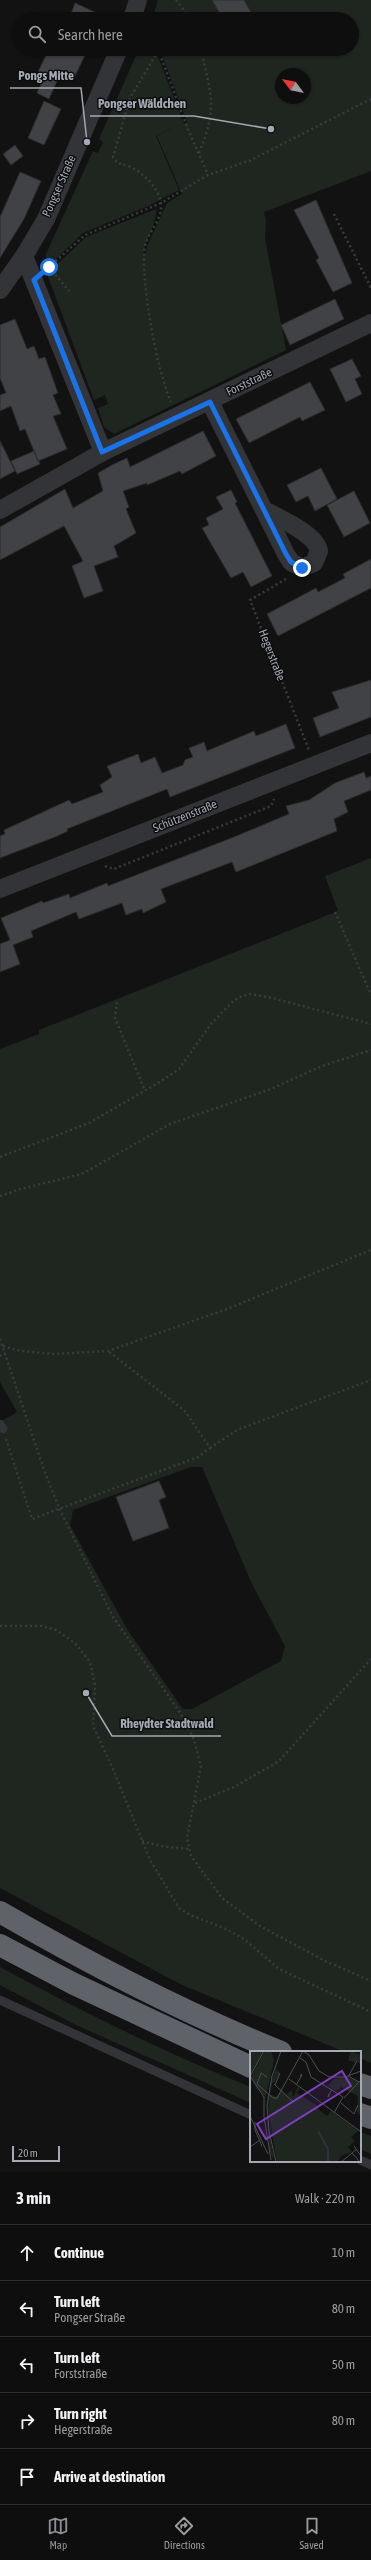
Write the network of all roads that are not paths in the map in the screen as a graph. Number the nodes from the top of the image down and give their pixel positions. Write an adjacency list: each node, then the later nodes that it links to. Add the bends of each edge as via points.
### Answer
1 (138, 0): 2 (street)
2 (134, 12)
3 (116, 56): 4 (street, Pongser Straße, via 46,218)
4 (24, 256): 5 (street, Pongser Straße); 8 (street)
5 (0, 290)
6 (371, 323): 7 (street, Forststraße)
7 (210, 402): 8 (street, Forststraße); 10 (street)
8 (102, 452): 9 (street, Forststraße)
9 (0, 510)
10 (266, 511): 10 (street, via 286,554 296,566 306,568 314,562 319,551 318,544)
11 (371, 743): 12 (street, Schützenstraße)
12 (0, 889)
13 (0, 1912): 16 (highway, via 155,1994)
14 (0, 1945): 17 (highway, via 74,1984)
15 (0, 2000): 21 (lane)
16 (279, 2051)
17 (250, 2067)
18 (361, 2084): 19 (highway)
19 (371, 2088)
20 (361, 2114): 22 (highway)
21 (250, 2115)
22 (371, 2118)
23 (361, 2160): 24 (lane)
24 (371, 2165)

